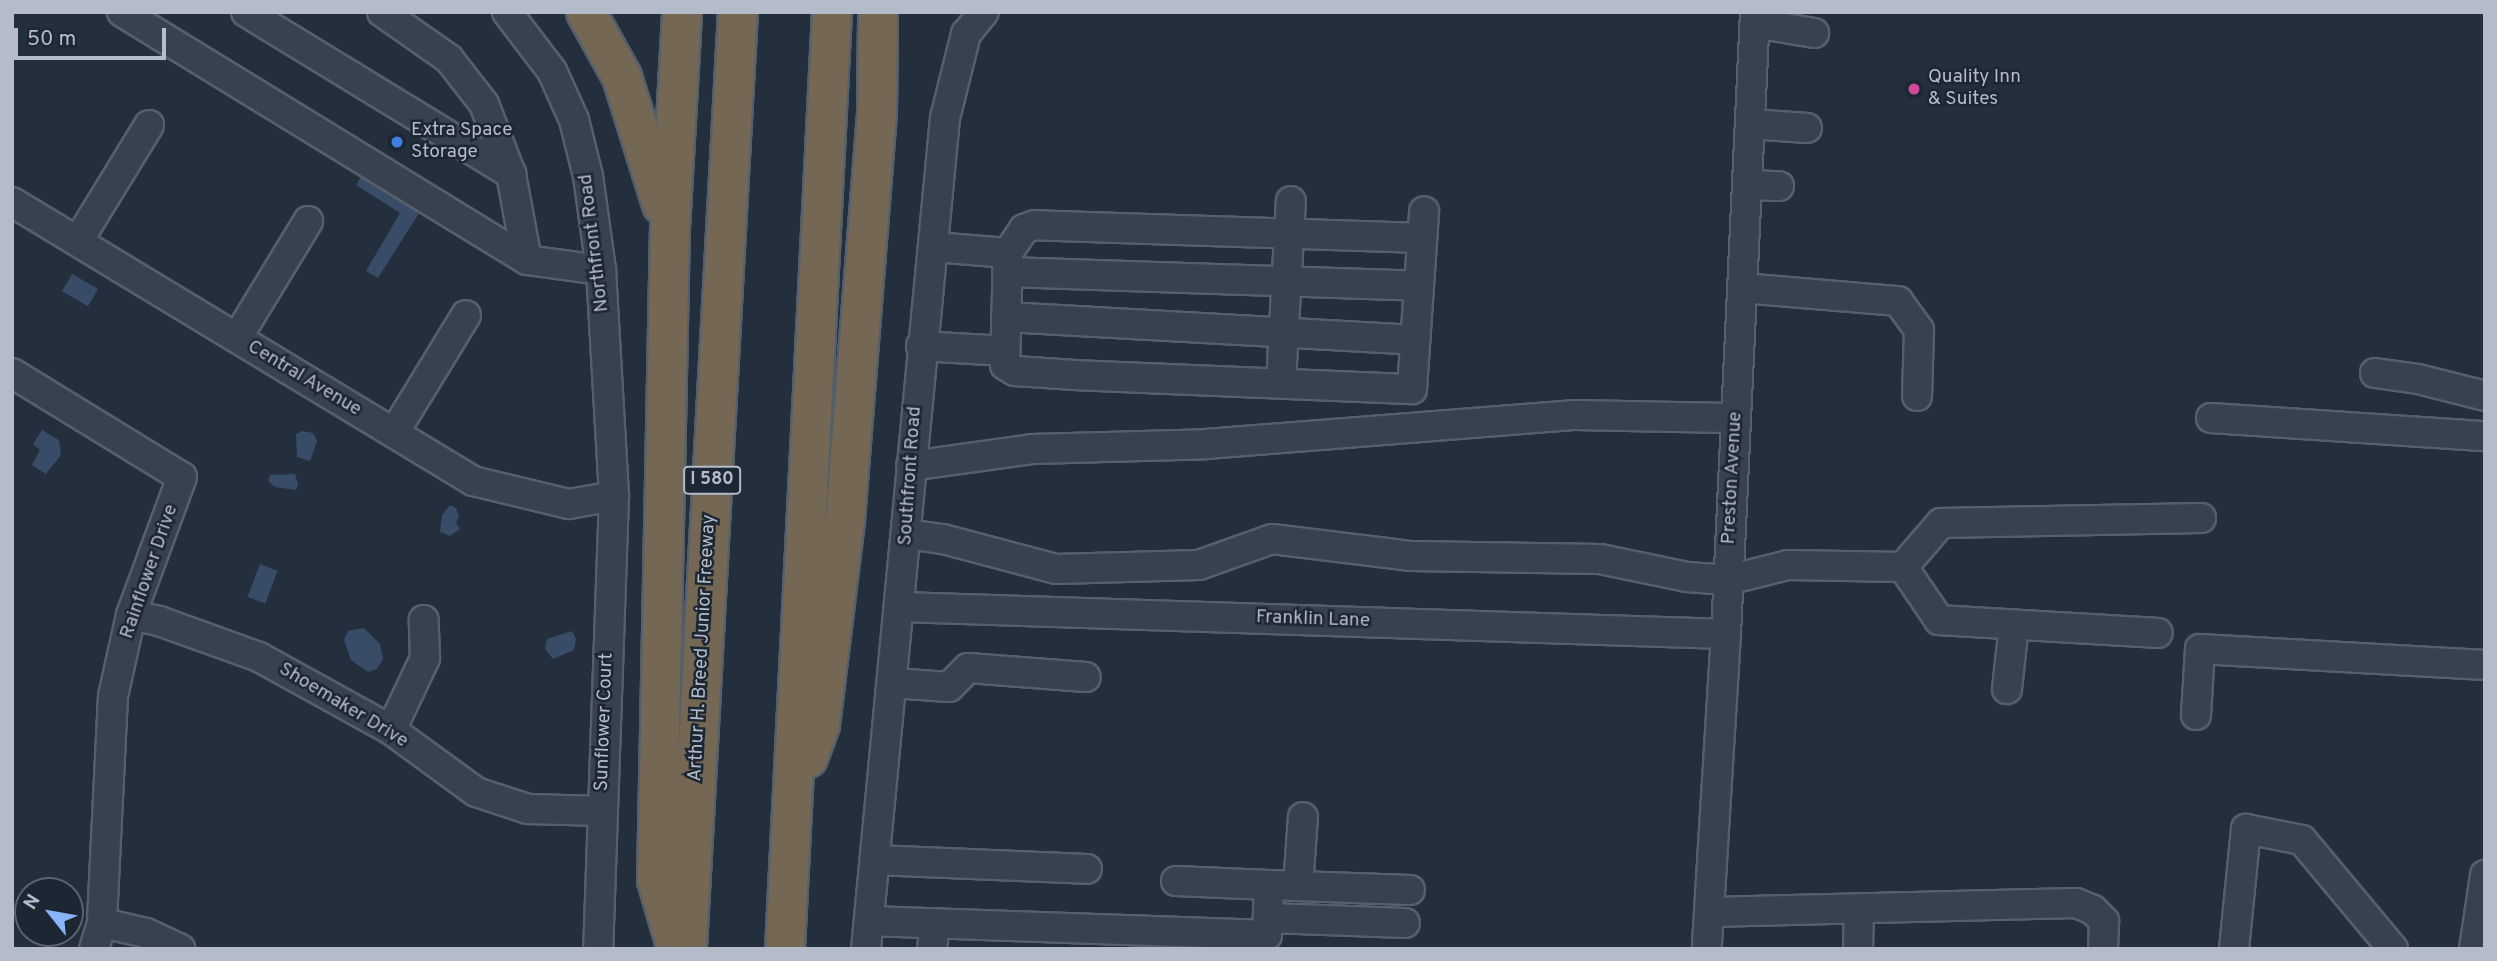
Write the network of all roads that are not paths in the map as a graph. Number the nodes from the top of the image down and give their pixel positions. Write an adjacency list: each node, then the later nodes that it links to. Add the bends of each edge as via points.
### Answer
1 (121, 12): 28 (street)
2 (246, 12): 18 (street)
3 (382, 12): 18 (street, via 449,59 484,104)
4 (507, 12): 30 (street, Northfront Road, via 552,71 574,120 588,176)
5 (586, 12): 24 (highway, via 622,77)
6 (682, 12): 24 (highway)
7 (738, 12): 89 (highway, Arthur H. Breed Junior Freeway / I 580)
8 (832, 12): 68 (highway)
9 (877, 12): 14 (highway)
10 (898, 12): 14 (highway)
11 (984, 12): 27 (street, Southfront Road, via 966,34 945,118)
12 (1755, 18): 13 (street); 15 (street, Preston Avenue)
13 (1814, 33)
14 (877, 114): 68 (highway, via 845,520 820,724)
15 (1750, 124): 17 (street); 19 (street, Preston Avenue)
16 (149, 125): 26 (street)
17 (1807, 128)
18 (511, 174): 28 (street)
19 (1747, 185): 20 (street); 33 (street, Preston Avenue)
20 (1779, 186)
21 (1291, 201): 25 (street)
22 (12, 202): 26 (street, Central Avenue)
23 (307, 221): 37 (street)
24 (670, 229): 88 (highway, via 657,880)
25 (1290, 233): 29 (street, via 1035,225 1024,229); 31 (street); 32 (street, via 1423,225)
26 (78, 241): 37 (street, Central Avenue)
27 (934, 247): 29 (street); 39 (street, Southfront Road)
28 (527, 260): 30 (street)
29 (1008, 262): 31 (street); 35 (street)
30 (601, 271): 51 (street, Northfront Road)
31 (1286, 282): 32 (street); 36 (street)
32 (1419, 286): 38 (street)
33 (1742, 288): 44 (street, via 1898,300 1919,330); 46 (street, Preston Avenue)
34 (466, 315): 48 (street)
35 (1006, 317): 36 (street); 40 (street)
36 (1284, 332): 38 (street); 43 (street)
37 (237, 338): 48 (street, Central Avenue)
38 (1415, 340): 43 (street, via 1412,388)
39 (921, 346): 40 (street); 50 (street, Southfront Road)
40 (1006, 351): 43 (street, via 1005,365 1015,371)
41 (12, 373): 57 (street, Rainflower Drive, via 182,477)
42 (2375, 373): 45 (street)
43 (1281, 383)
44 (1917, 396)
45 (2485, 396)
46 (1736, 418): 50 (street, via 1576,415 1206,444 1032,449); 55 (street, Preston Avenue)
47 (2211, 418): 49 (street)
48 (394, 433): 51 (street, Central Avenue, via 473,481 569,504)
49 (2485, 436)
50 (911, 466): 53 (street, Southfront Road)
51 (614, 496): 69 (street, Sunflower Court)
52 (2201, 519): 54 (street, via 1941,523)
53 (906, 534): 55 (street, via 943,539 1056,569 1199,565 1272,539 1411,556 1600,559 1686,577); 56 (street, Southfront Road)
54 (1903, 567): 55 (street, via 1788,565); 59 (street, via 1939,620)
55 (1728, 580): 61 (street, Preston Avenue)
56 (901, 607): 61 (street, Franklin Lane); 64 (street, Southfront Road)
57 (131, 615): 67 (street, Shoemaker Drive, via 259,657); 83 (street, Rainflower Drive, via 113,696)
58 (424, 620): 67 (street, via 425,658)
59 (2014, 625): 60 (street); 65 (street)
60 (2158, 633)
61 (1726, 634): 79 (street, Preston Avenue)
62 (2485, 665): 66 (street, via 2200,649)
63 (1086, 677): 64 (street, via 968,668 949,687)
64 (893, 683): 71 (street, Southfront Road)
65 (2007, 689)
66 (2196, 715)
67 (391, 730): 69 (street, Shoemaker Drive, via 476,792 528,809)
68 (790, 805): 90 (highway)
69 (602, 811): 87 (street, Sunflower Court)
70 (1303, 817): 76 (street)
71 (875, 860): 72 (street); 80 (street, Southfront Road)
72 (1087, 869)
73 (2485, 874): 96 (street)
74 (1176, 881): 75 (street)
75 (1269, 885): 76 (street); 82 (street)
76 (1298, 886): 77 (street)
77 (1410, 890)
78 (1859, 909): 79 (street); 92 (street); 93 (street, via 2076,903 2104,921)
79 (1709, 912): 85 (street, Preston Avenue)
80 (869, 921): 84 (street); 91 (street, Southfront Road)
81 (1405, 923): 82 (street)
82 (1267, 934): 84 (street)
83 (98, 936): 86 (street, via 146,933)
84 (934, 936)
85 (1707, 944)
86 (181, 949)
87 (598, 949)
88 (677, 949)
89 (687, 949)
90 (785, 949)
91 (866, 949)
92 (1858, 949)
93 (2103, 949)
94 (2234, 949): 95 (street, via 2246,829 2302,840)
95 (2393, 949)
96 (2474, 949)

